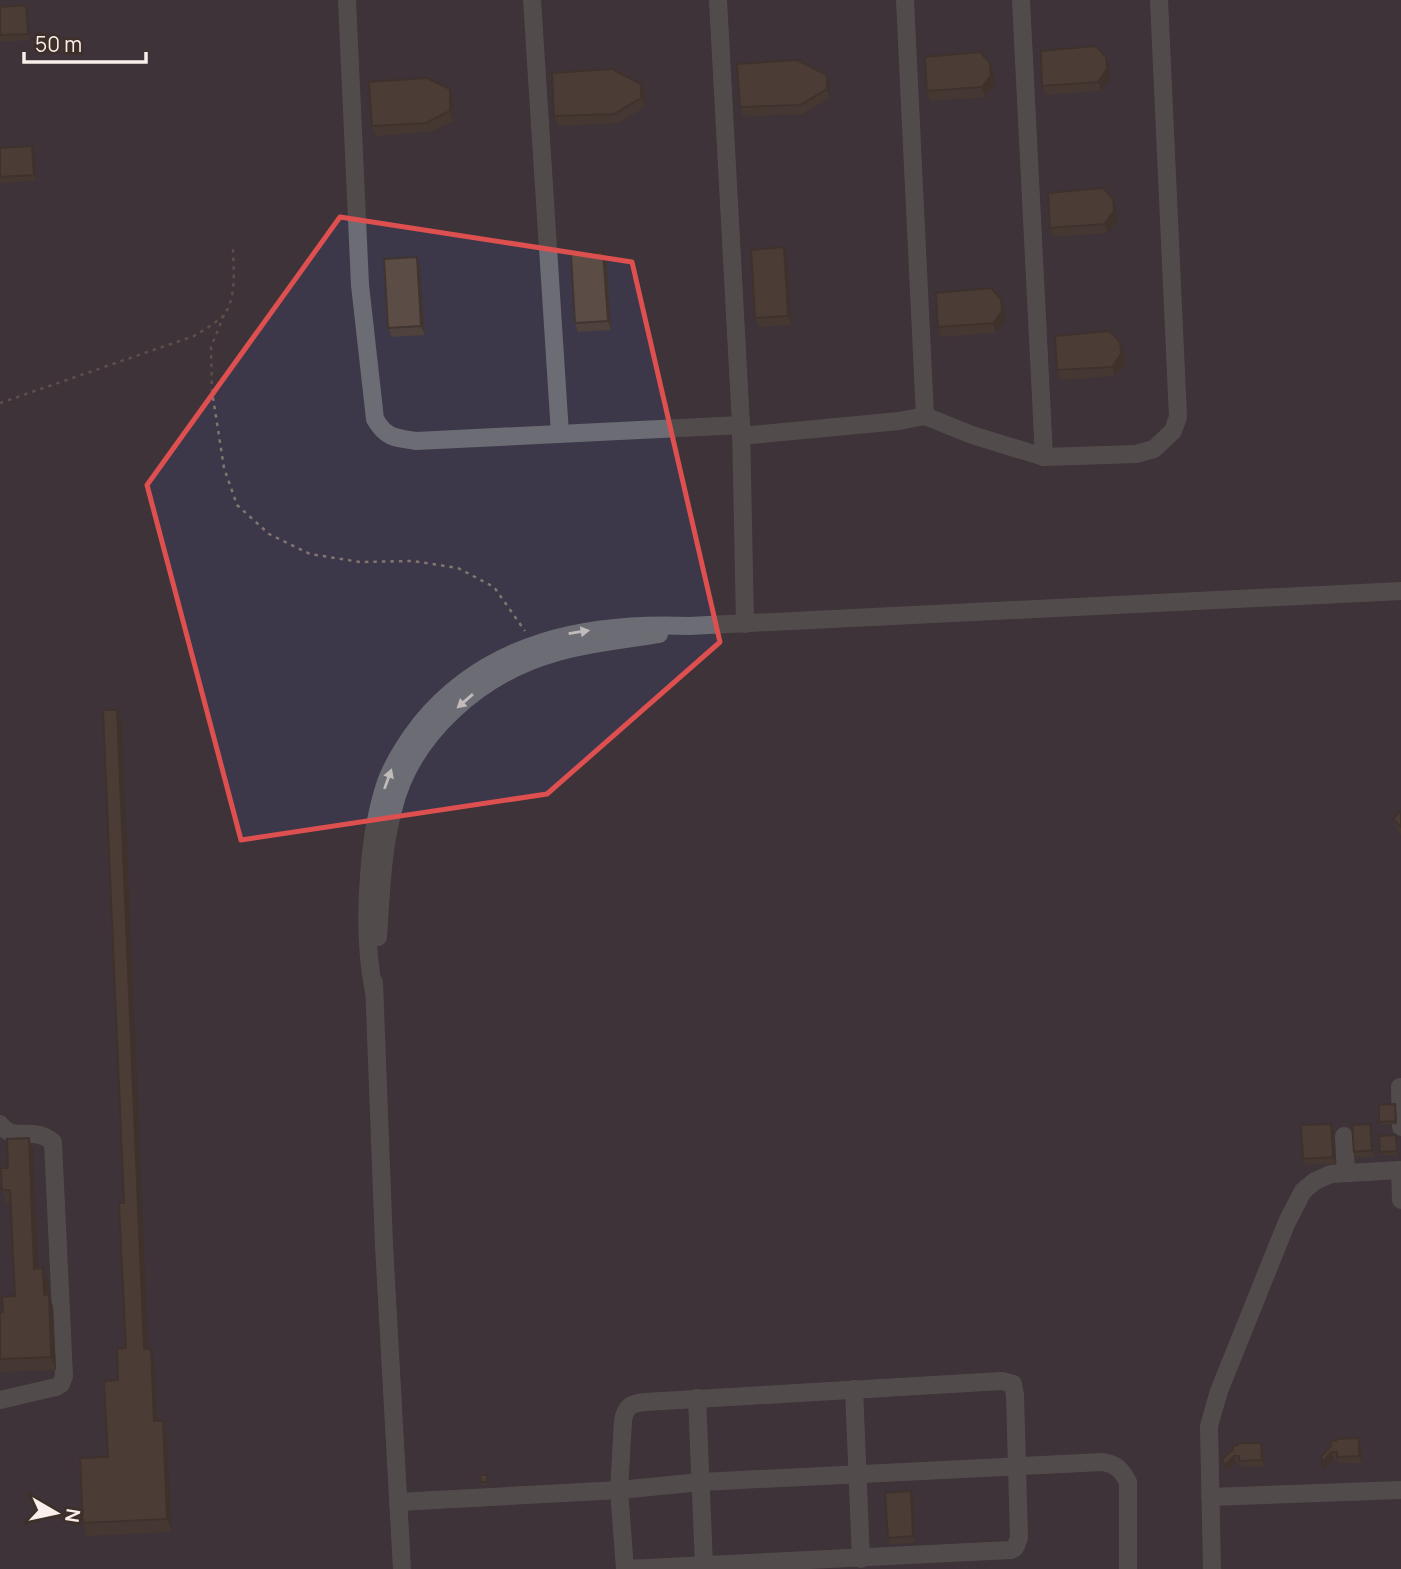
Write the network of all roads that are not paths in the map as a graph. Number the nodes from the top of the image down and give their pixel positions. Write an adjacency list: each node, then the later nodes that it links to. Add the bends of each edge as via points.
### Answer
1 (346, 0): 9 (street, via 360,285 375,419 386,434 416,440)
2 (533, 0): 9 (street)
3 (718, 0): 8 (street)
4 (905, 0): 7 (street)
5 (1021, 0): 10 (street)
6 (1159, 0): 10 (street, via 1178,417 1173,431 1154,449 1136,454)
7 (925, 416): 8 (street); 10 (street)
8 (741, 430): 9 (street); 12 (street)
9 (559, 434)
10 (1044, 457)
11 (1401, 591): 12 (street)
12 (746, 624): 13 (street)
13 (689, 626): 14 (street, one-way to 14, via 576,648 523,664 467,698 436,729 412,764 393,807); 14 (street, one-way to 13, via 367,940 370,864 380,803 395,761 448,693 486,668 568,634 648,625)
14 (374, 992): 31 (street)
15 (1399, 1087): 17 (street)
16 (0, 1124): 24 (street, via 11,1134 39,1133 53,1142 64,1376 57,1387)
17 (1401, 1127)
18 (1344, 1136): 20 (street)
19 (1400, 1170): 20 (street); 21 (street)
20 (1346, 1173): 30 (street, via 1315,1181 1303,1191 1287,1222 1213,1410 1208,1441)
21 (1401, 1200)
22 (854, 1389): 23 (street); 25 (street, via 1008,1381 1015,1389); 26 (street)
23 (697, 1398): 27 (street); 28 (street, via 636,1403 624,1412)
24 (0, 1400)
25 (1019, 1465): 26 (street); 32 (street, via 1019,1538 1015,1548); 36 (street, via 1102,1462 1122,1470 1129,1494)
26 (857, 1474): 27 (street); 32 (street)
27 (701, 1482): 28 (street); 33 (street)
28 (619, 1490): 31 (street); 35 (street)
29 (1401, 1490): 30 (street)
30 (1210, 1497): 37 (street)
31 (398, 1502): 34 (street)
32 (861, 1559): 33 (street)
33 (705, 1564): 35 (street)
34 (402, 1569)
35 (626, 1569)
36 (1128, 1569)
37 (1212, 1569)

